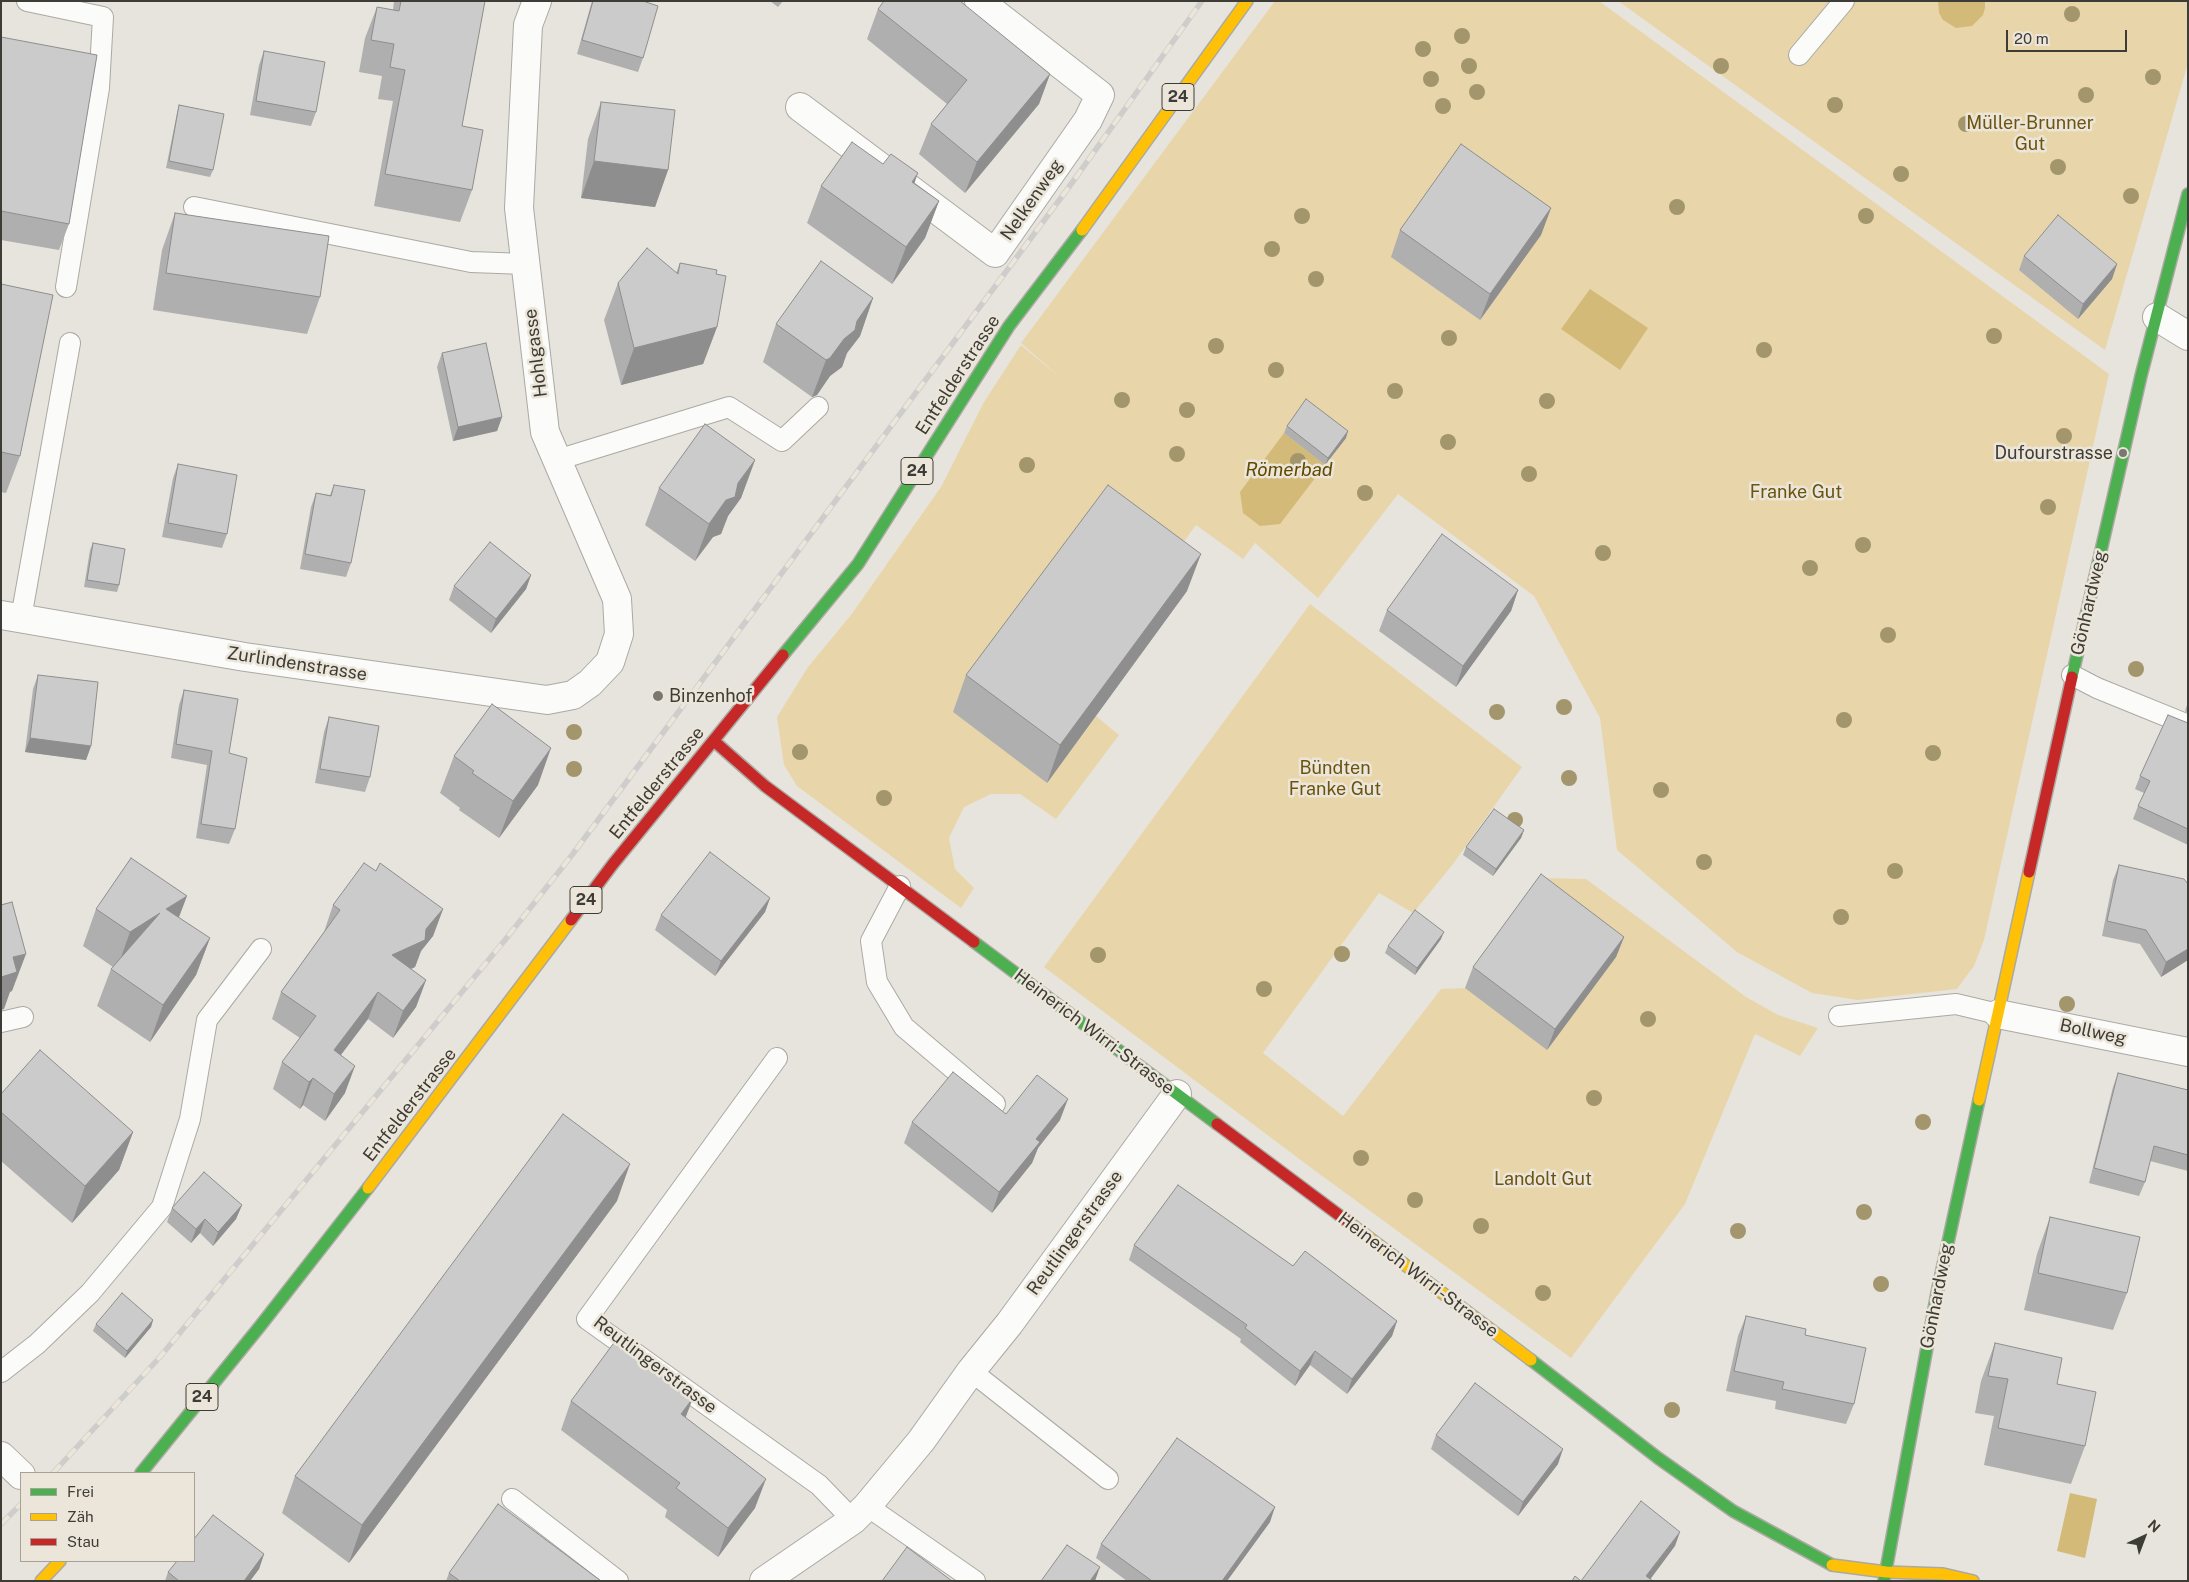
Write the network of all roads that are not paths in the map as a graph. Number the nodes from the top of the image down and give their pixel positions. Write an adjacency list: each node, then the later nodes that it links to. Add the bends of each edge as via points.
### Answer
1 (27, 1): 11 (lane, via 103,17 98,88)
2 (537, 1): 10 (street, Hohlgasse, via 528,25 520,198)
3 (979, 1): 7 (street, Nelkenweg, via 1100,95 1088,120 995,252)
4 (1247, 1): 21 (street, Entfelderstrasse / 24, via 1110,193 1009,326 858,564)
5 (1844, 1): 6 (lane)
6 (1799, 55)
7 (800, 107)
8 (2188, 194): 12 (street, Gönhardweg)
9 (194, 207): 10 (lane, via 471,262)
10 (526, 264): 16 (street, Hohlgasse, via 545,432)
11 (66, 287)
12 (2157, 317): 13 (street); 18 (street, Gönhardweg)
13 (2188, 336)
14 (70, 343): 17 (lane)
15 (818, 407): 16 (lane, via 782,441 729,407)
16 (557, 460): 19 (street, Hohlgasse, via 617,599 619,634 610,662)
17 (11, 616): 19 (street, Zurlindenstrasse, via 246,657 504,696 547,700 573,695)
18 (2072, 675): 20 (lane); 24 (street, Gönhardweg)
19 (590, 684)
20 (2188, 725)
21 (714, 741): 22 (street, Heinerich Wirri-Strasse, via 765,786); 35 (street, Entfelderstrasse / 24, via 613,864 458,1072 261,1325)
22 (900, 886): 30 (street, Heinerich Wirri-Strasse); 31 (lane, via 872,941 877,982 904,1027)
23 (261, 949): 33 (lane, via 207,1020 190,1119 162,1208 90,1293 37,1344)
24 (1998, 1014): 25 (lane, via 1956,1004); 28 (street, Bollweg); 41 (street, Gönhardweg, via 1937,1292)
25 (1839, 1016)
26 (23, 1017): 27 (lane)
27 (1, 1022)
28 (2188, 1052)
29 (777, 1058): 39 (lane, Reutlingerstrasse, via 587,1319)
30 (1177, 1094): 32 (street, Reutlingerstrasse); 41 (street, Heinerich Wirri-Strasse, via 1650,1452 1733,1511 1832,1565)
31 (996, 1104)
32 (971, 1371): 37 (lane); 39 (street, Reutlingerstrasse, via 921,1441)
33 (1, 1372)
34 (1, 1456): 36 (street)
35 (141, 1472)
36 (20, 1474)
37 (1108, 1479)
38 (512, 1499): 43 (lane)
39 (860, 1513): 44 (street, Reutlingerstrasse); 45 (lane, Reutlingerstrasse)
40 (59, 1562): 42 (street)
41 (1885, 1576): 46 (street, Heinerich Wirri-Strasse, via 1943,1574)
42 (41, 1581)
43 (618, 1581)
44 (764, 1581)
45 (974, 1581)
46 (1973, 1581)

